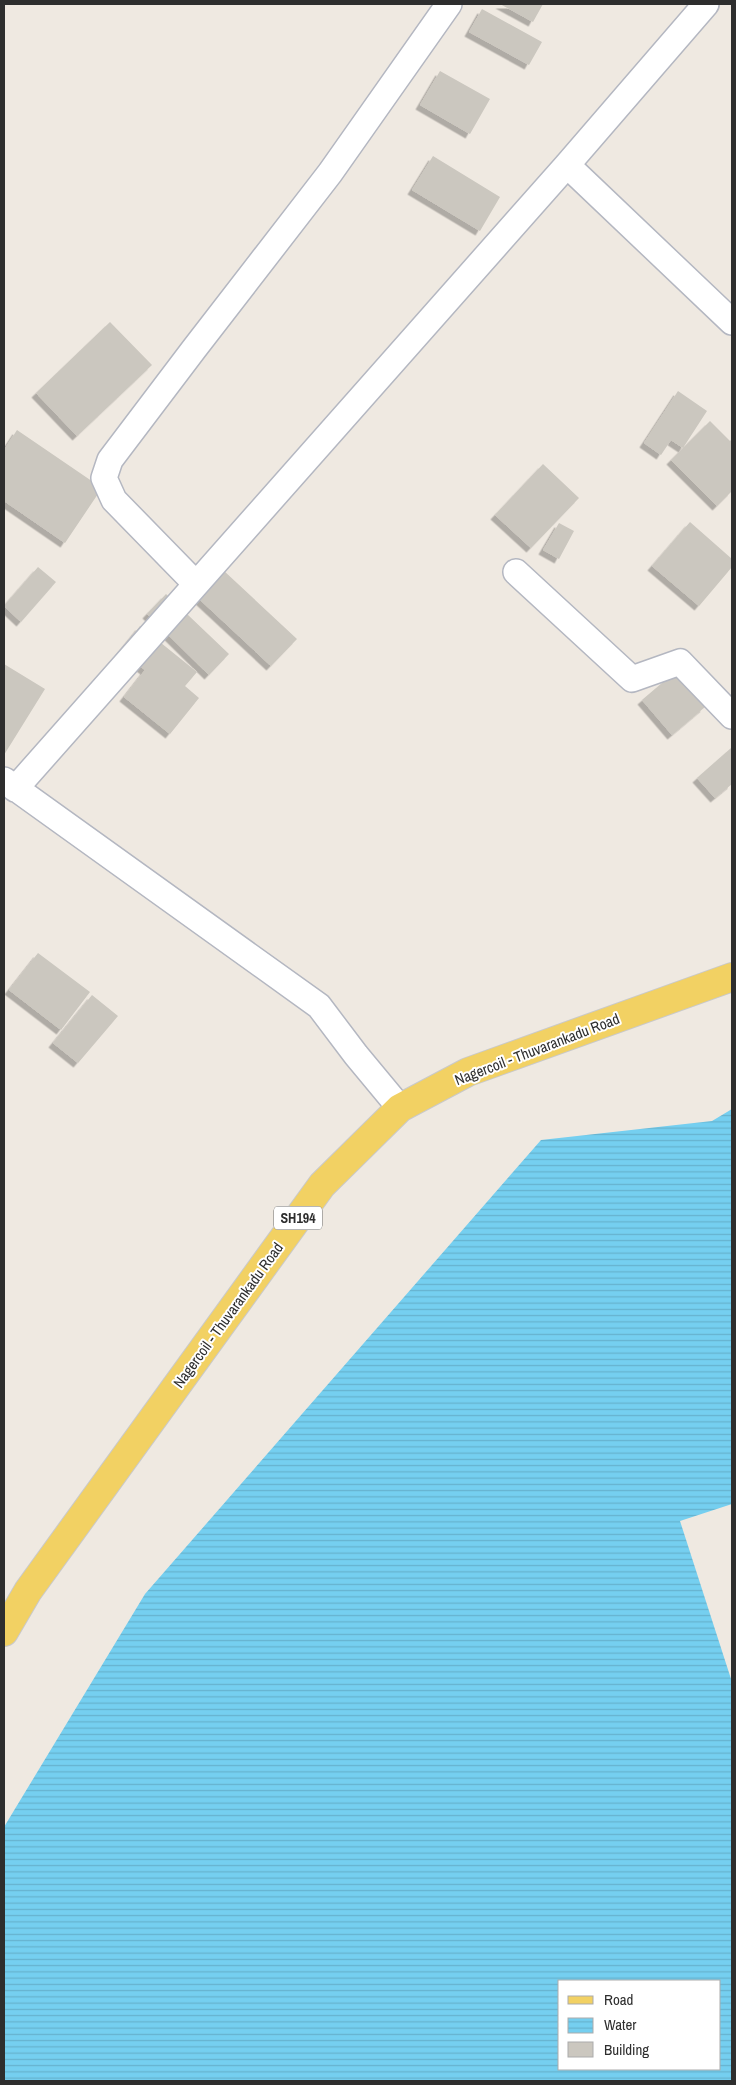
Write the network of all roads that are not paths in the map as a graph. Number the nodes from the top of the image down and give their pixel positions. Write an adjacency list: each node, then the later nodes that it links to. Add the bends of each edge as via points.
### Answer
1 (449, 4): 6 (street, via 330,173 110,460 104,478 114,500)
2 (706, 4): 3 (street)
3 (567, 165): 4 (street); 6 (street)
4 (732, 322)
5 (516, 572): 7 (street, via 632,679 680,662)
6 (196, 584): 8 (street)
7 (732, 716)
8 (10, 784): 10 (street, via 319,1006)
9 (732, 977): 10 (main road, Nagercoil - Thuvarankadu Road / SH194, via 468,1072)
10 (400, 1108): 11 (main road, Nagercoil - Thuvarankadu Road / SH194, via 322,1185 28,1591)
11 (4, 1632)

